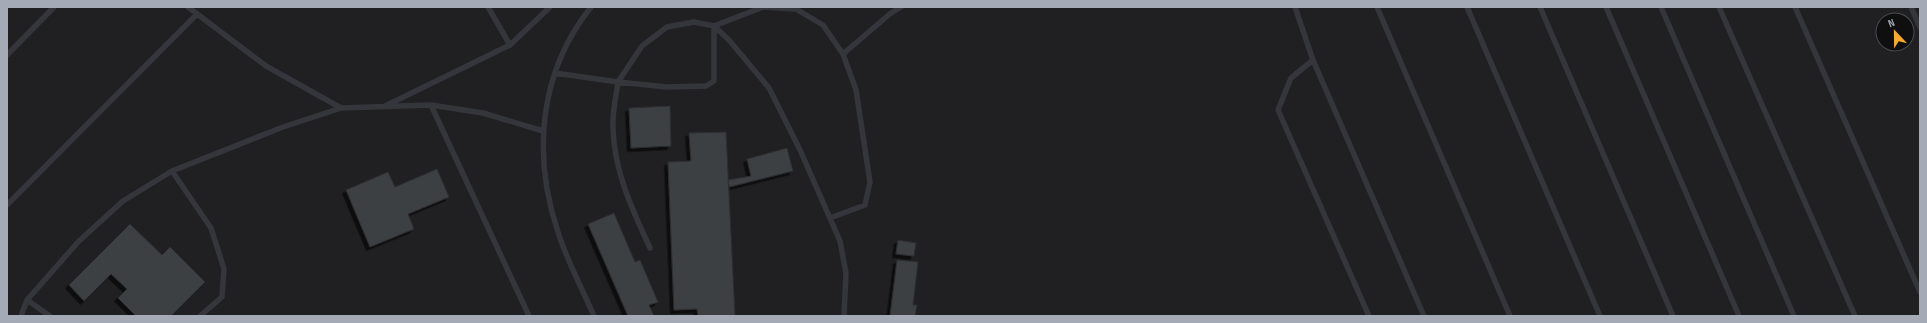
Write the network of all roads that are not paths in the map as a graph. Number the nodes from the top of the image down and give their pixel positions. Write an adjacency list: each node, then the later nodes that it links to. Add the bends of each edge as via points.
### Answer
1 (54, 7): 21 (lane)
2 (188, 7): 16 (lane)
3 (488, 7): 19 (lane)
4 (550, 7): 19 (lane)
5 (591, 7): 23 (lane, via 566,45)
6 (901, 7): 20 (lane)
7 (1295, 7): 22 (lane)
8 (1377, 7): 43 (lane)
9 (1467, 7): 44 (lane)
10 (1540, 7): 45 (lane)
11 (1606, 7): 46 (lane)
12 (1661, 7): 47 (lane)
13 (1719, 7): 48 (lane)
14 (1795, 7): 33 (lane)
15 (1911, 7): 18 (lane)
16 (197, 14): 27 (lane, via 266,66); 30 (lane)
17 (714, 26): 20 (lane, via 763,8 796,9 823,25); 24 (lane, via 694,22 667,27 642,46); 24 (lane, via 714,81 706,86 667,87); 31 (lane, via 769,88)
18 (1920, 27)
19 (510, 46): 26 (lane)
20 (843, 54): 31 (lane, via 856,90 870,182 865,205)
21 (7, 55)
22 (1313, 60): 41 (lane, via 1291,78 1278,110); 42 (lane)
23 (555, 73): 24 (lane); 28 (lane, via 546,100)
24 (618, 82): 32 (lane, via 613,127 615,154 626,196)
25 (431, 105): 26 (lane); 28 (lane, via 483,113); 38 (lane)
26 (383, 107): 27 (lane)
27 (341, 108): 29 (lane, via 283,127)
28 (543, 131): 39 (lane, via 549,200 558,232)
29 (172, 171): 34 (lane, via 123,201 79,241); 37 (lane, via 211,228 224,269 222,297)
30 (7, 205)
31 (830, 218): 40 (lane, via 840,241 846,273)
32 (650, 248)
33 (1920, 292)
34 (27, 300): 35 (lane); 36 (lane)
35 (21, 316)
36 (50, 316)
37 (200, 316)
38 (529, 316)
39 (594, 316)
40 (844, 316)
41 (1369, 316)
42 (1424, 316)
43 (1510, 316)
44 (1600, 316)
45 (1673, 316)
46 (1739, 316)
47 (1794, 316)
48 (1854, 316)

